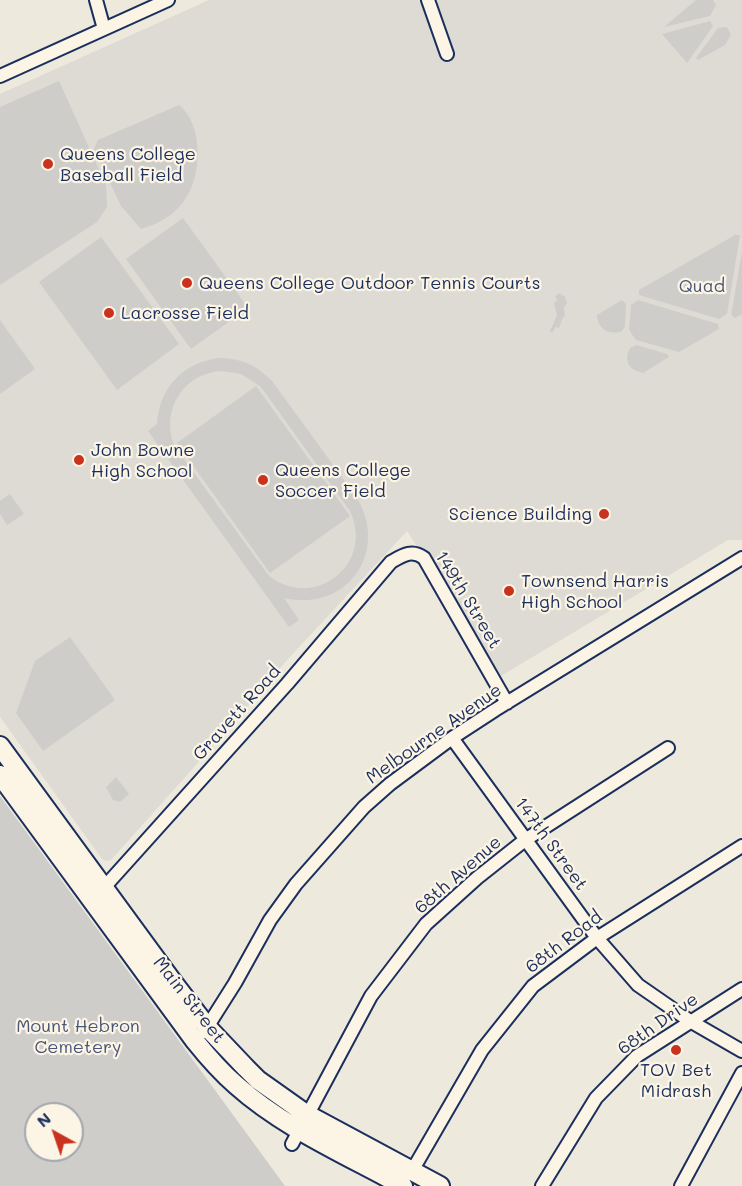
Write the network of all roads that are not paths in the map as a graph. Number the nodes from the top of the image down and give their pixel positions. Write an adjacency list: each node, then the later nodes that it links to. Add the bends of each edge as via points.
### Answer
1 (96, 0): 4 (street)
2 (168, 0): 4 (street)
3 (428, 0): 5 (street)
4 (104, 29): 6 (street)
5 (447, 54)
6 (0, 76)
7 (411, 552): 9 (street, 149th Street, via 424,558); 16 (street, Gravett Road, via 391,562)
8 (742, 559): 9 (street, Melbourne Avenue)
9 (507, 702): 10 (street, Melbourne Avenue)
10 (452, 738): 14 (street, 147th Street); 21 (street, Melbourne Avenue, via 364,807 308,868 270,920)
11 (0, 746): 16 (main road, Main Street)
12 (668, 748): 14 (street, 68th Avenue)
13 (0, 775): 17 (main road, Main Street)
14 (525, 840): 18 (street, 147th Street); 25 (street, 68th Avenue, via 443,907 402,954 371,996)
15 (742, 846): 18 (street, 68th Road)
16 (105, 888): 17 (street, Gravett Road); 21 (main road, Main Street)
17 (90, 900): 22 (main road, Main Street)
18 (597, 938): 20 (street, 147th Street, via 638,985); 26 (street, 68th Road, via 533,986 482,1050)
19 (742, 988): 20 (street, 68th Drive)
20 (690, 1022): 23 (street, 147th Street); 28 (street, 68th Drive, via 637,1056 596,1098)
21 (208, 1028): 22 (street, Melbourne Avenue); 25 (main road, Main Street)
22 (195, 1041): 25 (main road, Main Street, via 236,1086)
23 (742, 1051)
24 (742, 1073): 29 (street)
25 (299, 1129): 26 (main road, Main Street)
26 (407, 1178): 27 (main road, Main Street)
27 (440, 1186)
28 (542, 1186)
29 (681, 1186)

